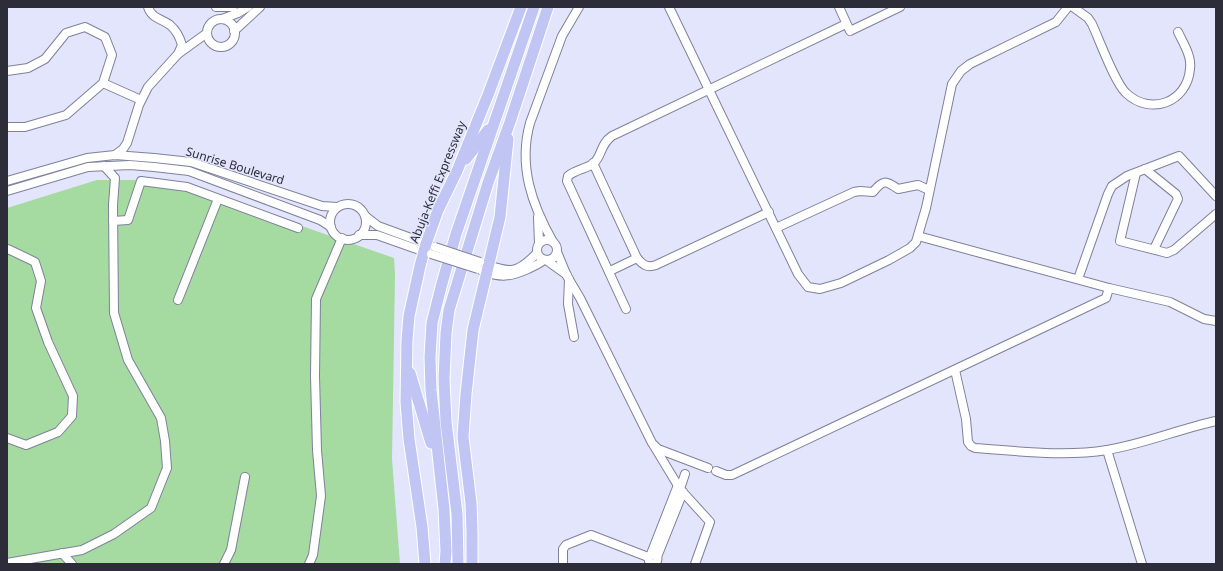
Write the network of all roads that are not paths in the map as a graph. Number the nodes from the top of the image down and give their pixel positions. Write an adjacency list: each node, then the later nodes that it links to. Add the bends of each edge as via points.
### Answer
1 (148, 7): 20 (street, via 150,13 171,25 176,32 182,45)
2 (216, 7): 3 (street)
3 (233, 7)
4 (248, 7): 15 (street)
5 (260, 7): 17 (street)
6 (521, 7): 32 (highway, Abuja-Keffi Expressway)
7 (534, 7): 26 (highway)
8 (548, 7): 25 (highway)
9 (579, 7): 40 (street, via 562,36 526,137 526,166 530,190)
10 (668, 7): 23 (street)
11 (839, 7): 16 (street)
12 (900, 7): 16 (street, via 850,31)
13 (1068, 7): 35 (street, via 1056,22 970,64 961,71 952,84)
14 (1073, 7): 18 (street, via 1092,24 1115,76 1126,93 1147,104 1169,101 1180,95 1185,87 1191,68)
15 (222, 19): 17 (street, via 230,23); 19 (street, via 210,24)
16 (846, 24): 23 (street)
17 (234, 31): 19 (street, via 233,40 221,47 212,45)
18 (1178, 32)
19 (207, 33): 20 (street)
20 (178, 54): 24 (street, via 148,87)
21 (7, 71): 22 (street, via 28,68 45,59 66,32 85,26 105,37 112,55)
22 (103, 83): 24 (street); 27 (street, via 66,115 25,127)
23 (710, 90): 29 (street, via 612,136 604,142); 41 (street)
24 (141, 100): 28 (street, via 127,143)
25 (510, 122): 60 (highway, via 500,217); 81 (highway, via 488,183 449,310 444,379 446,422)
26 (493, 124): 32 (highway); 78 (highway, via 456,234 432,323 431,390)
27 (7, 128)
28 (115, 155): 34 (street, Sunrise Boulevard, via 87,158); 39 (street, Sunrise Boulevard, via 191,162 322,206)
29 (593, 163): 58 (street); 61 (street, via 571,173 567,181)
30 (104, 166): 36 (street, Sunrise Boulevard, via 88,167); 44 (street, via 115,178); 45 (street, Sunrise Boulevard, via 130,165 189,172 320,220)
31 (1145, 169): 33 (street); 37 (street, via 1179,156); 54 (street, via 1176,194 1178,199)
32 (457, 171): 53 (highway, Abuja-Keffi Expressway, via 438,210)
33 (1136, 173): 54 (street, via 1120,241); 63 (street, via 1112,186)
34 (7, 182)
35 (929, 190): 47 (street, via 918,185 898,189 889,183 881,183 873,192 854,192); 49 (street)
36 (7, 191)
37 (1216, 196)
38 (218, 199): 44 (street, via 187,187 141,181 128,220); 46 (street); 65 (street)
39 (337, 207): 43 (street, via 353,205); 45 (street, via 331,216)
40 (538, 212): 51 (street); 52 (street)
41 (769, 212): 47 (street); 58 (street, via 656,266 645,266)
42 (1216, 214): 54 (street, via 1174,250 1167,253)
43 (365, 216): 48 (street, via 365,226); 53 (street, via 378,226)
44 (113, 221): 83 (street, via 114,313 128,360 161,418 166,441 167,468 151,508 108,537 82,550)
45 (331, 227): 50 (street, via 337,236)
46 (298, 228)
47 (776, 228): 49 (street, via 805,285 820,289 841,283 889,260 910,248)
48 (359, 235): 50 (street, via 351,239); 53 (street, via 376,235)
49 (918, 236): 63 (street)
50 (342, 238): 88 (street, via 316,299 315,376 321,496 313,555)
51 (553, 242): 52 (street, via 546,240); 56 (street)
52 (539, 243): 57 (street)
53 (429, 249): 60 (street, bridge); 69 (highway, Abuja-Keffi Expressway, via 409,316)
54 (1154, 249)
55 (7, 250): 73 (street, via 34,262 41,282 36,308 48,342 73,396 72,416 58,432 26,445)
56 (557, 252): 59 (street, via 552,259); 62 (street)
57 (537, 253): 59 (street); 60 (street, via 527,263 512,270)
58 (637, 258): 61 (street)
59 (545, 260): 60 (street, via 512,276 500,276); 62 (street)
60 (483, 267): 72 (highway, via 473,330)
61 (610, 271): 66 (street)
62 (568, 277): 68 (street, via 568,304); 74 (street)
63 (1078, 279): 64 (street)
64 (1109, 288): 67 (street, via 1170,302 1204,319); 70 (street, via 1106,298)
65 (178, 300)
66 (626, 309)
67 (1216, 321)
68 (574, 337)
69 (407, 363): 78 (highway); 89 (highway, Abuja-Keffi Expressway, via 406,402)
70 (955, 370): 75 (street, via 966,419 968,442 972,447 1047,453); 77 (street, via 732,475)
71 (1216, 421): 75 (street)
72 (463, 437): 81 (highway); 92 (highway, via 471,503)
73 (7, 438)
74 (652, 443): 76 (street, via 658,449); 82 (street)
75 (1107, 450): 95 (street)
76 (708, 468)
77 (716, 471)
78 (439, 472): 90 (highway, via 445,529)
79 (685, 474): 82 (street)
80 (245, 477): 87 (street, via 231,550)
81 (455, 487): 91 (highway)
82 (681, 489): 84 (street); 94 (street, via 710,522)
83 (62, 554): 85 (street); 86 (street)
84 (653, 559): 93 (street, via 591,535 566,545 563,549)
85 (7, 563)
86 (72, 564)
87 (224, 564)
88 (309, 564)
89 (425, 564)
90 (445, 564)
91 (458, 564)
92 (472, 564)
93 (563, 564)
94 (695, 564)
95 (1142, 564)

